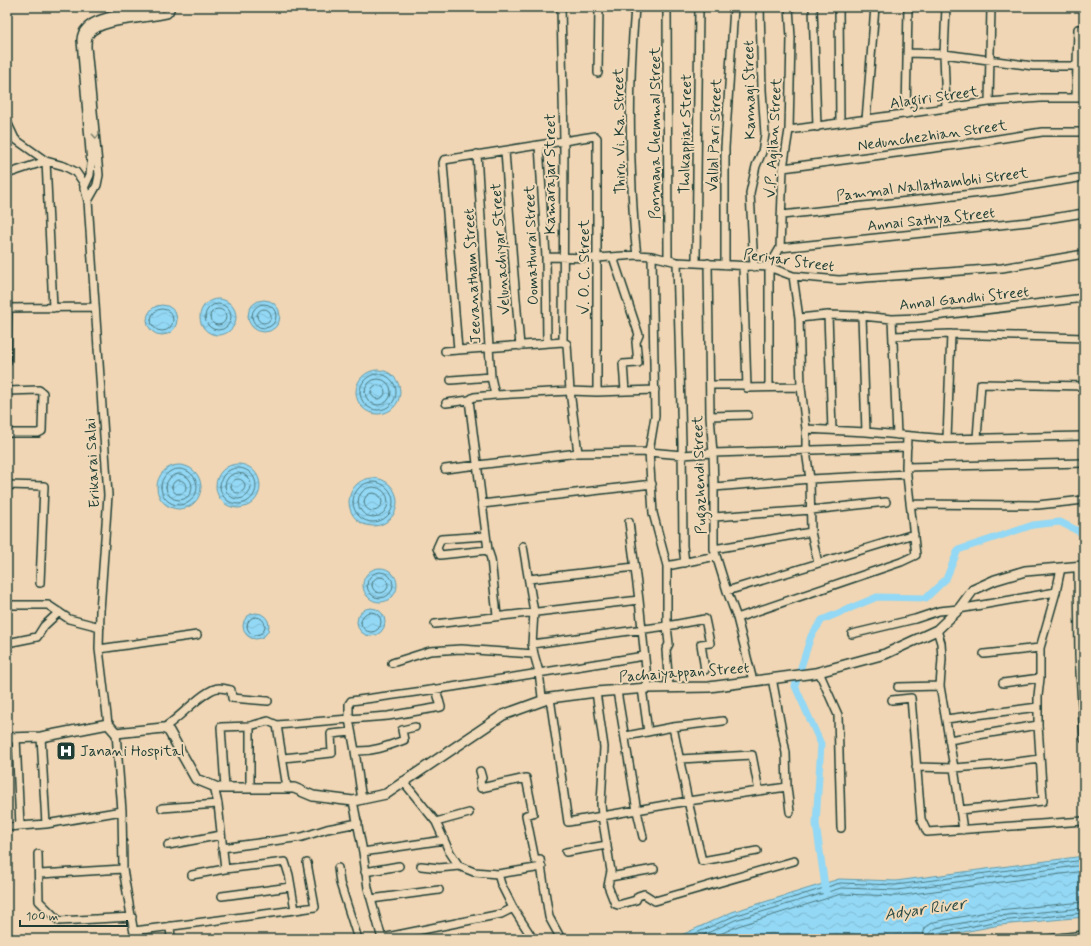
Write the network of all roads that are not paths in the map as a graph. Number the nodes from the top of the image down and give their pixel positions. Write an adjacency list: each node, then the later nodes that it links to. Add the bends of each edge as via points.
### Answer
1 (162, 7): 41 (street, via 155,11 124,14 96,21 82,32 91,164 90,175)
2 (171, 7): 42 (street, one-way to 42, via 167,14 104,25 95,29 88,37 99,175 97,185)
3 (561, 7): 33 (street, Kamarajar Street)
4 (599, 7): 22 (street)
5 (635, 7): 47 (street, Thiru. Vi. Ka. Street, via 631,50 630,145)
6 (667, 7): 53 (street, Ponmana Chemmal Street)
7 (699, 7): 55 (street, Tholkappiar Street)
8 (734, 7): 57 (street, Vallal Pari Street, via 725,148)
9 (760, 7): 59 (street, Kannagi Street, via 765,134 750,193)
10 (789, 7): 31 (street, V.P. Agilan Street)
11 (813, 7): 30 (street)
12 (839, 7): 29 (street)
13 (874, 7): 27 (street)
14 (908, 7): 18 (street)
15 (946, 7): 19 (street)
16 (991, 7): 20 (street)
17 (1081, 29): 21 (street)
18 (907, 53): 19 (street); 26 (street)
19 (944, 54): 20 (street); 25 (street)
20 (990, 60): 21 (street, via 1034,66); 24 (street)
21 (1080, 66): 23 (street)
22 (598, 73)
23 (1080, 98): 24 (street, Alagiri Street)
24 (989, 102): 25 (street, Alagiri Street)
25 (946, 109): 26 (street, Alagiri Street)
26 (906, 114): 27 (street, Alagiri Street)
27 (866, 120): 29 (street, Alagiri Street)
28 (7, 122): 37 (street, Erikarai Salai, via 15,139)
29 (840, 124): 30 (street, Alagiri Street)
30 (817, 127): 31 (street, Alagiri Street)
31 (789, 130): 38 (street, V.P. Agilan Street)
32 (1084, 132): 38 (street, Nedunchezhian Street, via 1042,132)
33 (564, 141): 34 (street); 51 (street, Kamarajar Street); 52 (street, V. O. C. Street, via 592,136 597,138)
34 (539, 145): 35 (street); 49 (street, Oomathurai Street)
35 (505, 151): 36 (street); 75 (street, Velunachiyar Street)
36 (477, 154): 76 (street, Jeevanatham Street); 77 (street, via 444,160 443,163)
37 (46, 161): 39 (street); 41 (street, Erikarai Salai, via 76,172); 65 (street)
38 (783, 168): 44 (street, V.P. Agilan Street)
39 (7, 174)
40 (1084, 178): 44 (street, Pammal Nallathambhi Street, via 999,191)
41 (84, 188): 42 (street, Erikarai Salai)
42 (88, 201): 64 (street, Erikarai Salai)
43 (1084, 213): 45 (street, Annai Sathya Street, via 1028,222)
44 (782, 215): 45 (street, V.P. Agilan Street)
45 (780, 248): 60 (street, V.P. Agilan Street)
46 (1084, 254): 61 (street, Periyar Street, via 994,268 839,280)
47 (637, 255): 48 (street, Periyar Street); 50 (street, Periyar Street)
48 (652, 256): 53 (street, Periyar Street); 87 (street)
49 (546, 257): 51 (street, Periyar Street); 74 (street, Oomathurai Street)
50 (613, 257): 52 (street, Periyar Street); 91 (street, via 639,335 636,342 638,363 623,364)
51 (563, 258): 52 (street, Periyar Street); 73 (street, Kamarajar Street)
52 (598, 258): 90 (street, V. O. C. Street)
53 (668, 260): 54 (street, Periyar Street)
54 (677, 262): 55 (street, Periyar Street); 111 (street)
55 (696, 262): 56 (street, Periyar Street)
56 (708, 263): 57 (street, Periyar Street); 83 (street, Pugazhendi Street)
57 (725, 265): 58 (street, Periyar Street)
58 (743, 266): 59 (street, Periyar Street); 82 (street)
59 (754, 267): 60 (street, Periyar Street)
60 (770, 267): 61 (street, Periyar Street); 85 (street)
61 (793, 276): 68 (street)
62 (1084, 298): 69 (street, Annal Gandhi Street)
63 (8, 305): 65 (street); 79 (street)
64 (95, 307): 65 (street); 153 (street, Erikarai Salai, via 108,496)
65 (53, 308)
66 (828, 314): 67 (street, Annal Gandhi Street); 68 (street, Annal Gandhi Street); 98 (street)
67 (862, 316): 69 (street, Annal Gandhi Street); 99 (street)
68 (799, 318): 86 (street)
69 (892, 319): 71 (street)
70 (951, 334): 71 (street); 72 (street); 105 (street)
71 (893, 336): 101 (street)
72 (1084, 338)
73 (563, 342): 74 (street); 89 (street, Kamarajar Street, via 568,348)
74 (547, 343): 75 (street)
75 (520, 346): 76 (street)
76 (489, 347): 77 (street); 80 (street, Jeevanatham Street)
77 (458, 350): 78 (street)
78 (445, 351)
79 (7, 362)
80 (491, 376): 81 (street); 92 (street, Jeevanatham Street)
81 (451, 380)
82 (747, 384): 83 (street); 85 (street, via 747,388)
83 (710, 385): 96 (street, Pugazhendi Street)
84 (1084, 386): 104 (street, via 981,384)
85 (769, 387): 86 (street)
86 (801, 387): 97 (street)
87 (655, 390): 91 (street); 108 (street, via 655,416)
88 (7, 391): 100 (street, via 40,390 43,393 42,431)
89 (570, 391): 90 (street); 92 (street); 109 (street, Kamarajar Street)
90 (597, 392): 91 (street)
91 (624, 392)
92 (495, 395): 93 (street, via 474,397)
93 (469, 400): 94 (street); 113 (street)
94 (446, 403)
95 (748, 415): 96 (street)
96 (710, 416): 110 (street, Pugazhendi Street)
97 (806, 430): 98 (street); 107 (street)
98 (832, 430): 99 (street)
99 (866, 432): 101 (street)
100 (7, 433)
101 (897, 434): 102 (street)
102 (908, 436): 105 (street); 106 (street)
103 (1084, 436): 104 (street)
104 (977, 438): 105 (street)
105 (947, 439)
106 (907, 448): 107 (street); 115 (street)
107 (806, 451): 110 (street); 116 (street)
108 (649, 452): 109 (street); 111 (street); 117 (street)
109 (578, 453): 113 (street)
110 (713, 453): 111 (street); 119 (street, Pugazhendi Street)
111 (682, 455): 133 (street)
112 (1084, 463): 115 (street)
113 (477, 465): 114 (street); 122 (street)
114 (445, 469)
115 (907, 471): 116 (street); 123 (street)
116 (810, 479): 119 (street); 124 (street)
117 (652, 484): 122 (street); 135 (street, via 653,513)
118 (7, 485): 140 (street, via 44,486)
119 (714, 487): 125 (street, Pugazhendi Street)
120 (1084, 500): 123 (street, via 1038,505)
121 (886, 502): 124 (street)
122 (482, 504): 129 (street)
123 (910, 504): 128 (street)
124 (811, 510): 125 (street); 127 (street)
125 (714, 517): 132 (street, Pugazhendi Street)
126 (629, 522): 137 (street)
127 (811, 532): 132 (street); 134 (street)
128 (914, 534): 134 (street); 150 (street, via 916,554 901,562)
129 (486, 536): 131 (street); 131 (street, via 441,539 437,548 440,555)
130 (523, 546): 139 (street)
131 (488, 550): 149 (street, via 492,559)
132 (715, 552): 133 (street); 141 (street, Pugazhendi Street)
133 (685, 562): 135 (street)
134 (818, 563): 141 (street)
135 (667, 566): 152 (street)
136 (1081, 566): 138 (main road, Pachaiyappan Street); 145 (street)
137 (635, 567): 139 (street); 143 (street)
138 (1061, 568): 142 (street); 146 (main road, Pachaiyappan Street, via 1025,571 995,580 973,590)
139 (529, 579): 148 (street)
140 (40, 583)
141 (727, 591): 150 (street, Pugazhendi Street)
142 (1056, 592): 146 (street); 160 (street)
143 (639, 600): 148 (street); 154 (street)
144 (7, 605): 147 (street, via 48,605)
145 (1082, 606): 164 (street)
146 (959, 609): 155 (main road, Pachaiyappan Street); 156 (street, via 940,611)
147 (59, 612): 153 (street, via 69,619); 158 (street, via 36,637)
148 (534, 612): 149 (street); 159 (street)
149 (496, 616): 151 (street)
150 (738, 618): 172 (street, Pugazhendi Street)
151 (435, 624)
152 (667, 626): 154 (street); 167 (street, via 705,619 710,643 701,644); 175 (street, via 669,644 666,650)
153 (100, 627): 161 (street, Erikarai Salai)
154 (642, 629): 159 (street); 165 (street)
155 (937, 630): 169 (main road, Pachaiyappan Street, via 885,654); 174 (street, via 942,659)
156 (852, 634)
157 (197, 635): 161 (street)
158 (7, 643)
159 (532, 644): 162 (street)
160 (1040, 648): 163 (street); 171 (street)
161 (99, 649): 189 (street, Erikarai Salai)
162 (534, 654): 166 (street, via 461,649 430,651); 168 (street)
163 (984, 654)
164 (1082, 655): 184 (street)
165 (644, 656): 168 (street); 177 (street)
166 (392, 663)
167 (705, 670)
168 (539, 672): 178 (street); 181 (street, via 542,697)
169 (817, 673): 170 (main road, Pachaiyappan Street); 234 (street, via 838,715)
170 (775, 678): 172 (main road, Pachaiyappan Street); 213 (street, via 786,753)
171 (1040, 678): 173 (street); 185 (street)
172 (753, 681): 175 (main road, Pachaiyappan Street)
173 (1003, 683)
174 (940, 686): 176 (street); 187 (street)
175 (670, 687): 177 (main road, Pachaiyappan Street)
176 (898, 687)
177 (645, 688): 179 (main road, Pachaiyappan Street); 197 (street)
178 (436, 689): 186 (street, via 351,701); 186 (street, via 441,707 388,716)
179 (617, 691): 180 (main road, Pachaiyappan Street); 199 (street)
180 (596, 692): 181 (main road, Pachaiyappan Street); 227 (street, via 604,747)
181 (550, 698): 211 (main road, Pachaiyappan Street, via 503,715); 227 (street, via 568,822)
182 (892, 700): 208 (street, via 911,698)
183 (268, 701): 195 (street, via 232,698 231,690 218,688 206,693)
184 (1083, 701): 202 (street)
185 (1038, 707): 187 (street); 191 (street)
186 (349, 719): 190 (street); 196 (street)
187 (946, 719): 203 (street)
188 (722, 721): 194 (street)
189 (108, 724): 198 (main road); 200 (main road)
190 (277, 725): 192 (street, via 268,721); 205 (street)
191 (1038, 725): 203 (street); 207 (street)
192 (250, 726): 214 (street, via 221,727); 215 (street)
193 (415, 727): 204 (street, via 402,730 404,740 365,752)
194 (673, 727): 197 (street); 206 (street)
195 (163, 728): 198 (main road); 212 (main road, Pachaiyappan Street, via 169,731 196,779)
196 (351, 732): 204 (street); 205 (street, via 331,734 332,753)
197 (648, 732): 199 (street)
198 (116, 733): 223 (street)
199 (626, 736): 224 (street)
200 (42, 737): 201 (main road); 231 (street)
201 (12, 738): 232 (street)
202 (1084, 739)
203 (949, 740): 209 (street)
204 (355, 752): 218 (street)
205 (283, 758): 216 (street)
206 (680, 759): 217 (street, via 752,755); 219 (street)
207 (1040, 759): 209 (street); 222 (street, via 1043,801)
208 (916, 767): 209 (street); 235 (street, via 921,819 927,832)
209 (954, 768): 222 (street)
210 (480, 771): 251 (street, via 481,788 526,778 533,813 526,815 535,860 540,859)
211 (403, 781): 218 (main road, Pachaiyappan Street, via 386,794); 229 (street)
212 (214, 787): 214 (main road, Pachaiyappan Street); 220 (street)
213 (787, 787): 217 (street); 225 (street)
214 (225, 788): 215 (main road, Pachaiyappan Street)
215 (250, 788): 216 (main road, Pachaiyappan Street)
216 (286, 788): 218 (main road, Pachaiyappan Street, via 294,788 313,796)
217 (759, 791): 219 (street)
218 (358, 800): 230 (street)
219 (688, 801): 224 (street); 242 (street, via 702,861)
220 (218, 804): 221 (street); 236 (street)
221 (162, 808)
222 (960, 810): 235 (street)
223 (122, 811): 231 (street); 253 (street)
224 (637, 811): 227 (street); 237 (street)
225 (790, 812)
226 (469, 813): 229 (street)
227 (602, 816): 240 (street)
228 (1084, 821): 235 (street)
229 (436, 822): 238 (street)
230 (358, 823): 241 (street, via 302,837); 243 (street)
231 (46, 824): 232 (street)
232 (20, 826): 233 (street)
233 (7, 827)
234 (841, 828)
235 (963, 830)
236 (221, 835): 239 (street); 241 (street)
237 (643, 837)
238 (444, 840): 243 (street); 250 (street)
239 (168, 845)
240 (607, 845): 244 (street); 260 (street)
241 (222, 848): 254 (street)
242 (757, 851)
243 (363, 852): 256 (street)
244 (566, 852)
245 (38, 854): 257 (street)
246 (794, 861): 260 (street, via 655,900 644,894 636,900 618,905 614,904 608,886)
247 (306, 864): 266 (street, via 315,907)
248 (399, 866): 256 (street)
249 (421, 866): 250 (street)
250 (459, 866): 258 (street, via 474,872)
251 (542, 867): 258 (street); 276 (street, via 549,918)
252 (338, 868): 274 (street, via 340,883)
253 (123, 869): 257 (street); 267 (street)
254 (224, 869): 259 (street); 261 (street, via 283,862 287,867)
255 (654, 869): 260 (street)
256 (365, 872): 264 (street)
257 (40, 874): 267 (street, via 39,901 59,921)
258 (498, 874): 265 (street)
259 (192, 875)
260 (610, 878)
261 (290, 887): 263 (street); 266 (street)
262 (438, 890): 264 (street)
263 (222, 896)
264 (371, 899): 271 (street)
265 (513, 908): 271 (street, via 501,914); 275 (street)
266 (295, 910): 268 (street)
267 (132, 917): 269 (street)
268 (170, 926): 269 (street); 273 (street)
269 (134, 930): 272 (street)
270 (1084, 936): 277 (street)
271 (382, 938)
272 (135, 939)
273 (171, 939)
274 (358, 939)
275 (531, 939)
276 (561, 939)
277 (1050, 939)

